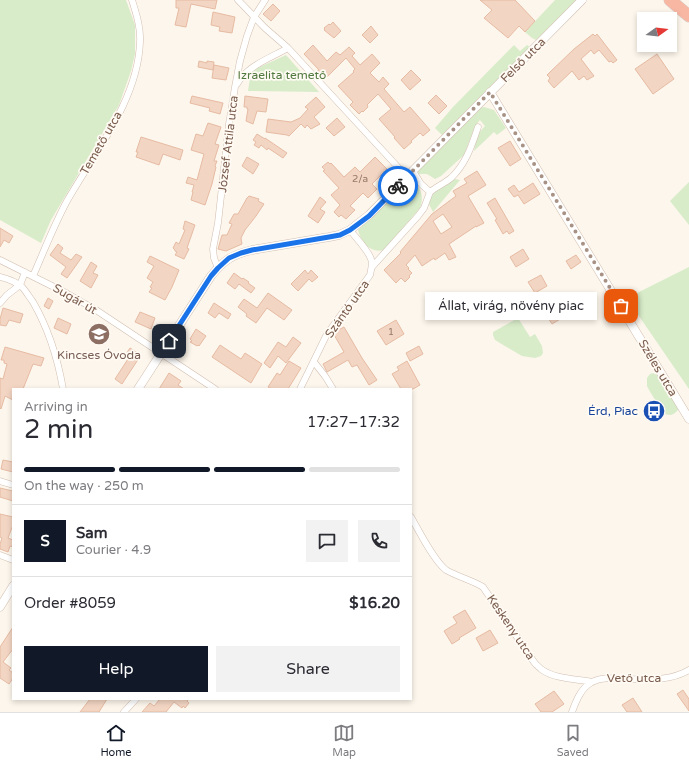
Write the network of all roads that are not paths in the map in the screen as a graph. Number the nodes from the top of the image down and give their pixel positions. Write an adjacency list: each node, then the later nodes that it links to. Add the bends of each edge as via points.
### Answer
1 (265, 0): 7 (street, József Attila utca)
2 (582, 0): 10 (street, Felső utca)
3 (670, 0): 6 (highway)
4 (134, 1): 19 (street, Temető utca, via 140,31 135,74 117,118 56,221)
5 (240, 1): 7 (street)
6 (689, 16)
7 (254, 17): 8 (street); 9 (street, József Attila utca)
8 (288, 48): 9 (street, via 250,69 239,79); 12 (street)
9 (235, 87): 17 (street, József Attila utca, via 213,249)
10 (490, 92): 12 (street, Felső utca); 30 (street, Széles utca)
11 (478, 127): 13 (street, via 467,157 459,169)
12 (410, 174): 13 (street); 14 (street, Felső utca, via 369,216)
13 (430, 192): 16 (street, via 421,212)
14 (350, 230): 16 (street, Szántó utca, via 369,254); 17 (street, Felső utca, via 340,235 241,253 229,258)
15 (0, 260): 18 (street, Sugár út)
16 (372, 267): 24 (street, Szántó utca, via 370,275 326,336)
17 (218, 268): 23 (street, Felső utca)
18 (25, 272): 19 (street, Sugár út); 21 (street)
19 (33, 276): 23 (street, Sugár út, via 96,310)
20 (0, 277): 21 (street)
21 (20, 285): 22 (street); 25 (street, via 33,303 45,328)
22 (0, 302)
23 (161, 354): 26 (street, Felső utca); 27 (street, Sugár út)
24 (314, 362): 28 (street, Szántó utca); 29 (street)
25 (63, 388)
26 (139, 388)
27 (214, 388)
28 (301, 388)
29 (332, 388)
30 (689, 419)
31 (0, 481): 32 (street)
32 (12, 485)
33 (412, 519): 39 (street, Keskeny utca, via 441,566 483,587 541,669 548,674)
34 (0, 555): 35 (street)
35 (12, 560)
36 (12, 588): 37 (street)
37 (0, 607)
38 (689, 670): 39 (street, Vető utca, via 668,678 601,678)
39 (592, 682): 42 (street, Vető utca, via 578,697)
40 (135, 700): 41 (street)
41 (124, 712)
42 (572, 712)

